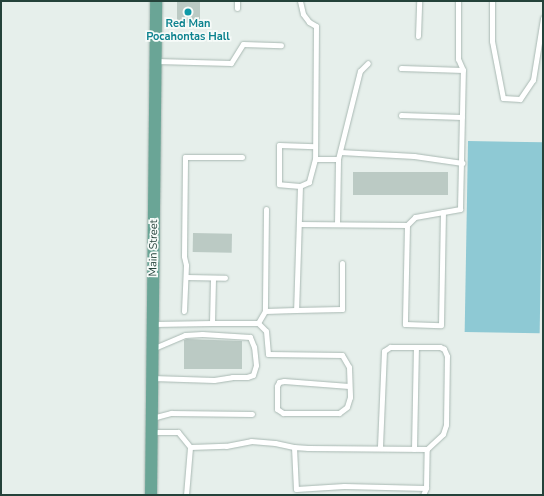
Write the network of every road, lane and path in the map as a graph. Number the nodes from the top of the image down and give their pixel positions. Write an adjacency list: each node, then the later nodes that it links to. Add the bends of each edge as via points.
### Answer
1 (156, 1): 11 (main road, Main Street)
2 (237, 1): 7 (lane)
3 (300, 1): 17 (lane, via 303,14 316,26)
4 (418, 1): 9 (lane)
5 (458, 1): 14 (lane, via 458,59)
6 (492, 1): 8 (lane, via 492,40 504,98 520,99 533,80)
7 (237, 8)
8 (543, 18)
9 (418, 36)
10 (280, 45): 11 (lane, via 243,44 231,63)
11 (156, 61): 38 (main road, Main Street)
12 (368, 63): 18 (lane, via 360,71)
13 (401, 68): 14 (lane)
14 (462, 70): 16 (lane)
15 (401, 116): 16 (lane)
16 (462, 116): 22 (lane)
17 (314, 146): 20 (lane); 23 (lane, via 280,145 279,184)
18 (340, 152): 21 (lane); 22 (lane, via 414,156)
19 (242, 157): 30 (lane, via 185,157)
20 (315, 159): 21 (lane); 23 (lane, via 309,182)
21 (338, 159): 27 (lane)
22 (462, 163): 25 (lane, via 460,209)
23 (300, 186): 26 (lane)
24 (266, 209): 35 (lane)
25 (443, 212): 28 (lane, via 415,217); 28 (lane, via 440,324 405,324)
26 (299, 224): 27 (lane); 33 (lane)
27 (337, 224): 28 (lane)
28 (407, 225)
29 (342, 263): 33 (lane, via 342,309)
30 (186, 277): 31 (lane); 34 (lane)
31 (212, 278): 32 (lane); 36 (lane)
32 (225, 278)
33 (296, 310): 35 (lane)
34 (184, 311)
35 (265, 311): 37 (lane)
36 (212, 323): 37 (lane); 38 (lane)
37 (258, 323): 42 (lane, via 266,331 268,354 342,356 349,367)
38 (153, 324): 40 (main road, Main Street)
39 (416, 347): 48 (lane, via 390,347 384,351); 49 (lane); 50 (lane, via 440,347 447,356 446,425 443,434)
40 (153, 348): 41 (main road, Main Street); 41 (lane, via 185,335 250,337 256,365 253,375 247,377 214,380)
41 (152, 378): 44 (main road, Main Street)
42 (349, 386): 42 (lane, via 350,397 347,407 339,413 283,413 277,409 279,382)
43 (252, 414): 44 (lane, via 171,413)
44 (152, 418): 45 (main road, Main Street)
45 (152, 432): 46 (lane, via 178,432); 53 (main road, Main Street)
46 (190, 447): 47 (lane, via 226,446 251,441); 54 (lane)
47 (294, 447): 48 (lane); 52 (lane)
48 (380, 447): 49 (lane)
49 (414, 449): 50 (lane)
50 (428, 449): 51 (lane)
51 (426, 488): 52 (lane, via 344,486); 56 (lane)
52 (296, 489): 55 (lane)
53 (152, 495)
54 (186, 495)
55 (296, 495)
56 (423, 495)

